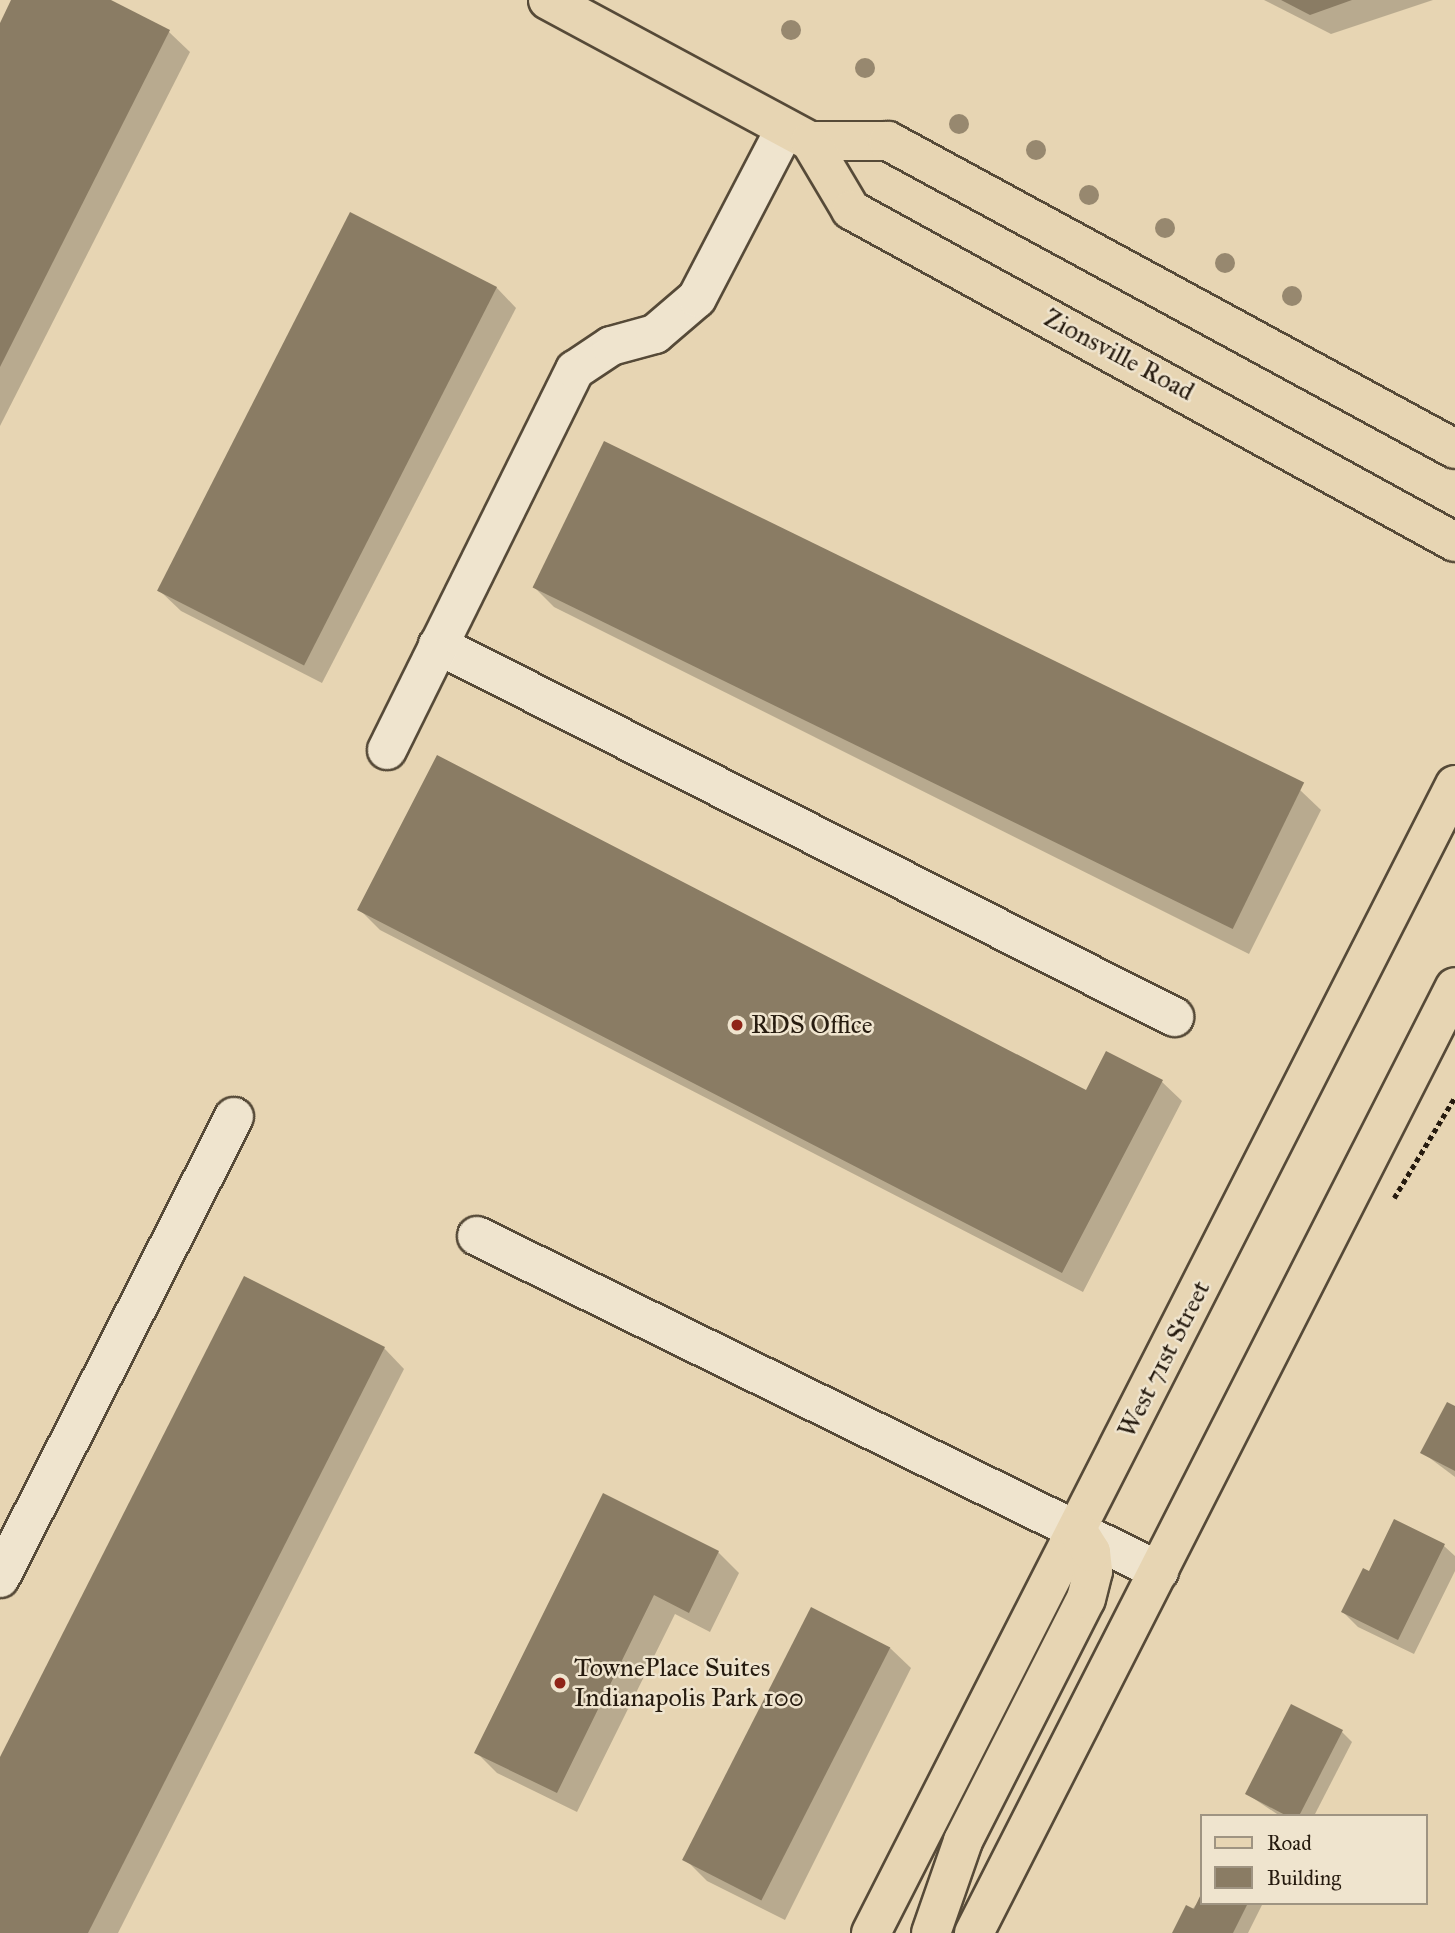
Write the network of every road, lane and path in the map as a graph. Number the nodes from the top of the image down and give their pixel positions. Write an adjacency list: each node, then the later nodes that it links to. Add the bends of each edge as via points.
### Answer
1 (548, 0): 2 (main road)
2 (797, 135): 3 (main road, via 888,141); 4 (main road, Zionsville Road, via 850,210); 5 (lane, via 696,298 655,334 611,346 575,370)
3 (1455, 449)
4 (1455, 542)
5 (438, 645): 6 (lane); 9 (lane)
6 (387, 750)
7 (1455, 785): 14 (main road, West 71st Street)
8 (1455, 987): 15 (main road)
9 (1174, 1017)
10 (1455, 1097): 12 (path)
11 (234, 1118): 16 (lane)
12 (1392, 1200)
13 (477, 1236): 14 (lane)
14 (1077, 1530): 15 (lane); 17 (main road, West 71st Street); 20 (main road, via 1091,1552 1093,1571 1086,1599 963,1841)
15 (1159, 1571): 21 (main road)
16 (0, 1578)
17 (919, 1837): 18 (main road, West 71st Street); 19 (main road)
18 (871, 1933)
19 (898, 1933)
20 (931, 1933)
21 (974, 1933)

